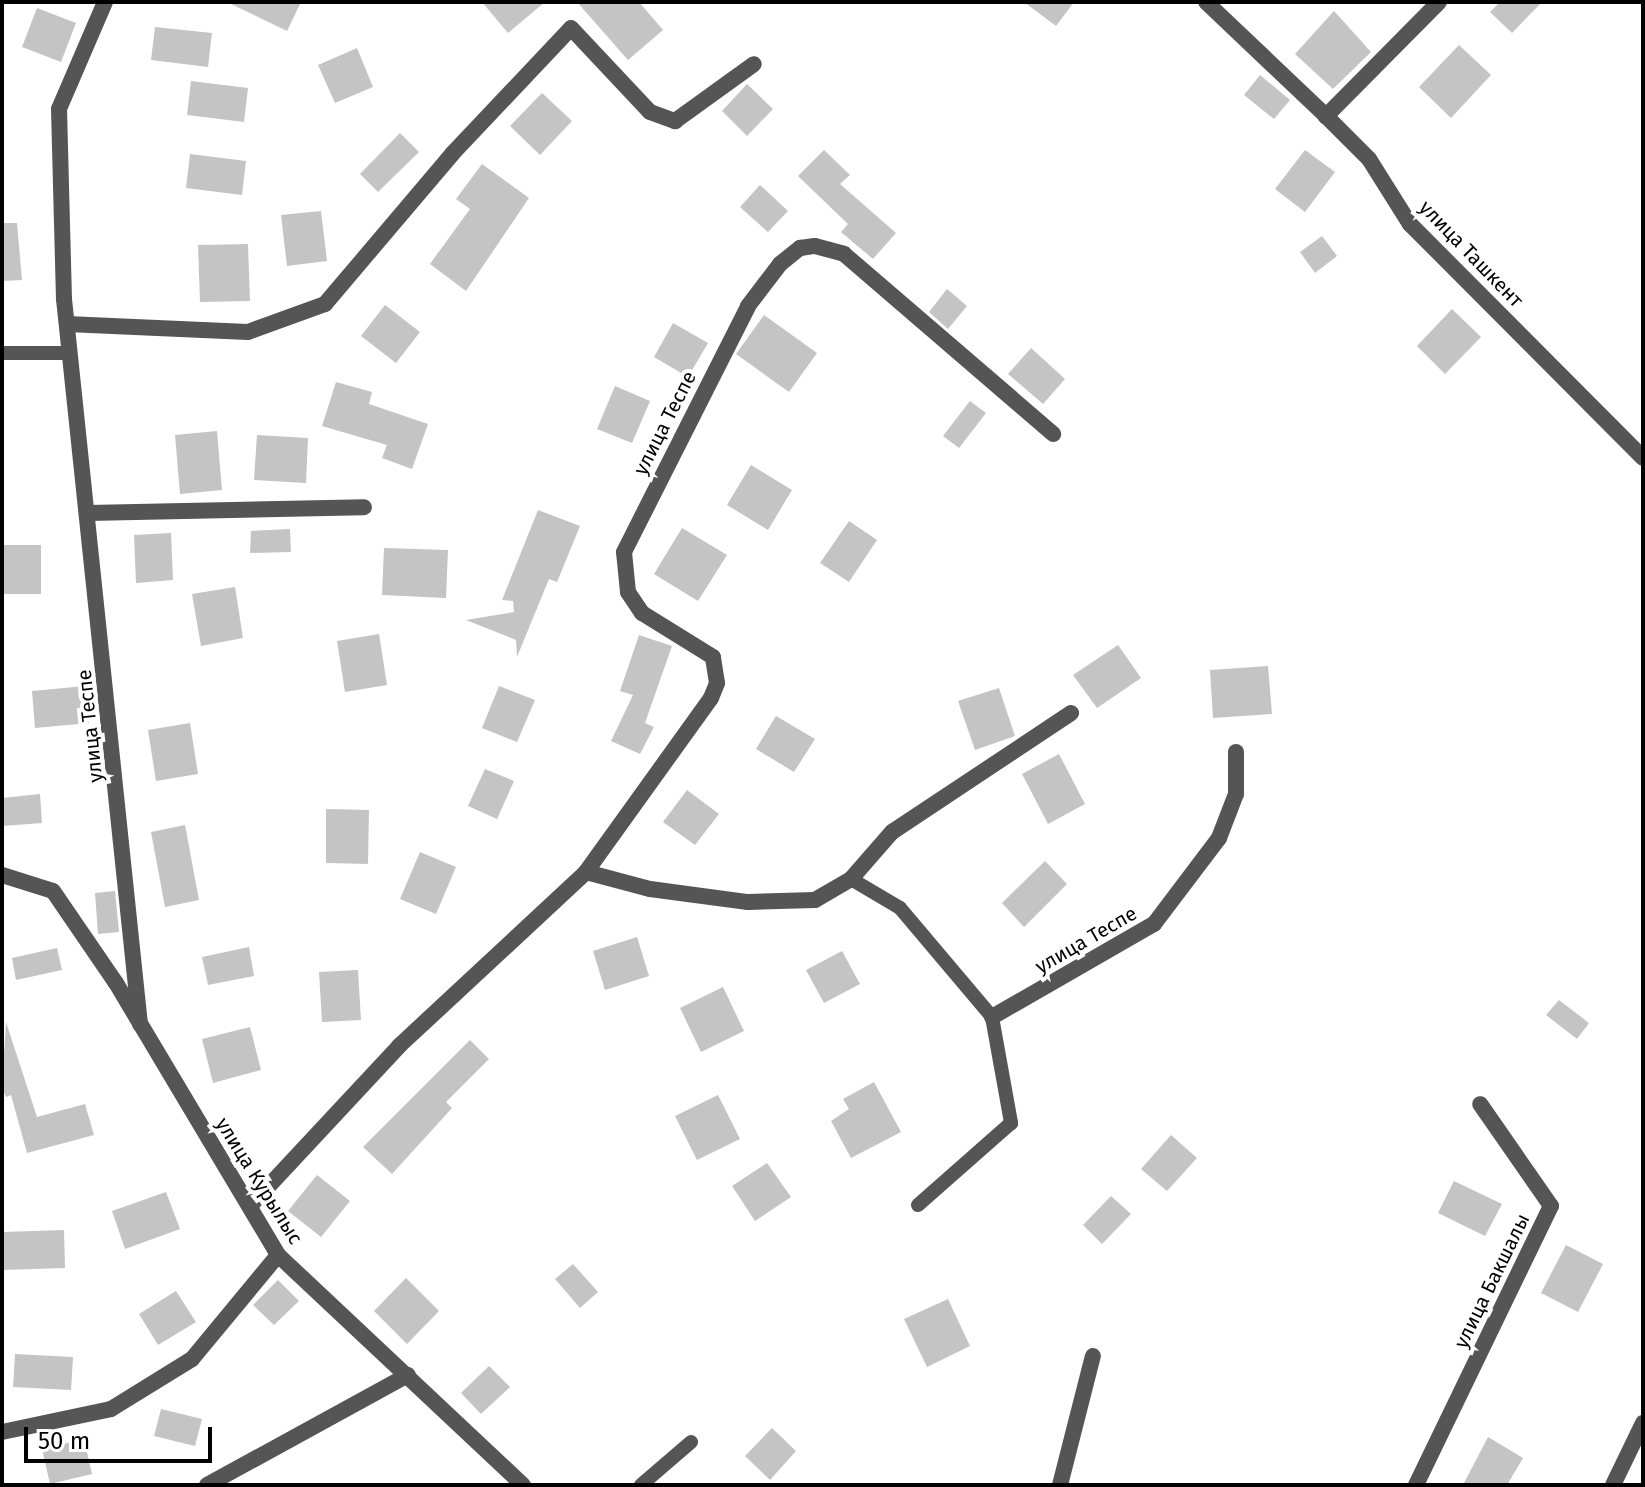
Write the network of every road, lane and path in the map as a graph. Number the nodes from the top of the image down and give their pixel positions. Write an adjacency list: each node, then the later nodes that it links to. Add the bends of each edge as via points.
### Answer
1 (105, 2): 6 (street, улица Теспе, via 59,109)
2 (1206, 2): 5 (street, улица Ташкент)
3 (1439, 2): 5 (street)
4 (754, 64): 6 (street, via 675,121 650,112 571,28 452,154 325,304 248,332)
5 (1326, 116): 10 (street, улица Ташкент, via 1369,159 1410,224)
6 (67, 324): 8 (street, улица Теспе)
7 (2, 353): 8 (lane)
8 (70, 353): 12 (street, улица Теспе)
9 (1053, 434): 15 (street, улица Теспе, via 844,254 815,246 800,248 780,264 748,306 624,552 628,592 642,613 713,657 717,683)
10 (1643, 458)
11 (364, 507): 12 (street)
12 (88, 513): 19 (street, улица Теспе)
13 (1071, 713): 17 (street, via 892,832)
14 (1236, 752): 18 (street, улица Теспе, via 1236,794 1219,838 1154,924)
15 (586, 872): 17 (street, via 650,889 748,902 815,900); 22 (street, улица Теспе, via 399,1046)
16 (2, 875): 19 (street, улица Курылыс, via 53,891)
17 (851, 879): 18 (lane, via 900,908)
18 (992, 1017): 21 (lane, via 1011,1123)
19 (140, 1024): 22 (street, улица Курылыс)
20 (1480, 1104): 33 (street, улица Бакшалы, via 1551,1206)
21 (918, 1205)
22 (250, 1206): 23 (street, улица Курылыс)
23 (278, 1255): 25 (street, улица Курылыс); 27 (street, via 192,1359 111,1409)
24 (1093, 1356): 32 (street)
25 (408, 1375): 29 (street); 30 (street, улица Курылыс)
26 (1643, 1423): 34 (street)
27 (2, 1432)
28 (691, 1442): 31 (lane)
29 (207, 1485)
30 (523, 1485)
31 (641, 1485)
32 (1060, 1485)
33 (1416, 1485)
34 (1613, 1485)

